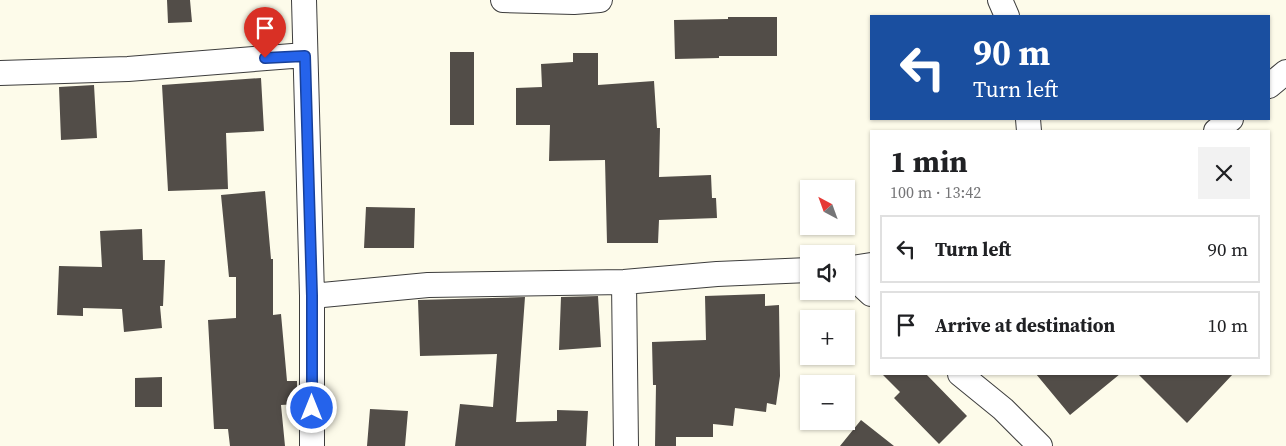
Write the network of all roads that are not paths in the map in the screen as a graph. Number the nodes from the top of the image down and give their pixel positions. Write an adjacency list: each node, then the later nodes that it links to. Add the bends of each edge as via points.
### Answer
1 (304, 0): 6 (street)
2 (503, 0): 3 (street)
3 (600, 0)
4 (1000, 0): 5 (street)
5 (1006, 15)
6 (305, 56): 8 (street, via 128,69); 18 (street)
7 (1286, 72): 9 (street)
8 (0, 73)
9 (1270, 85)
10 (1229, 120): 11 (street)
11 (1217, 130)
12 (870, 265): 13 (street)
13 (855, 268)
14 (800, 270): 16 (street)
15 (855, 279): 17 (street)
16 (624, 282): 18 (street, via 428,285); 21 (street)
17 (870, 293)
18 (312, 296): 20 (street)
19 (961, 375): 22 (street, via 1003,409)
20 (312, 446)
21 (626, 446)
22 (1040, 446)

